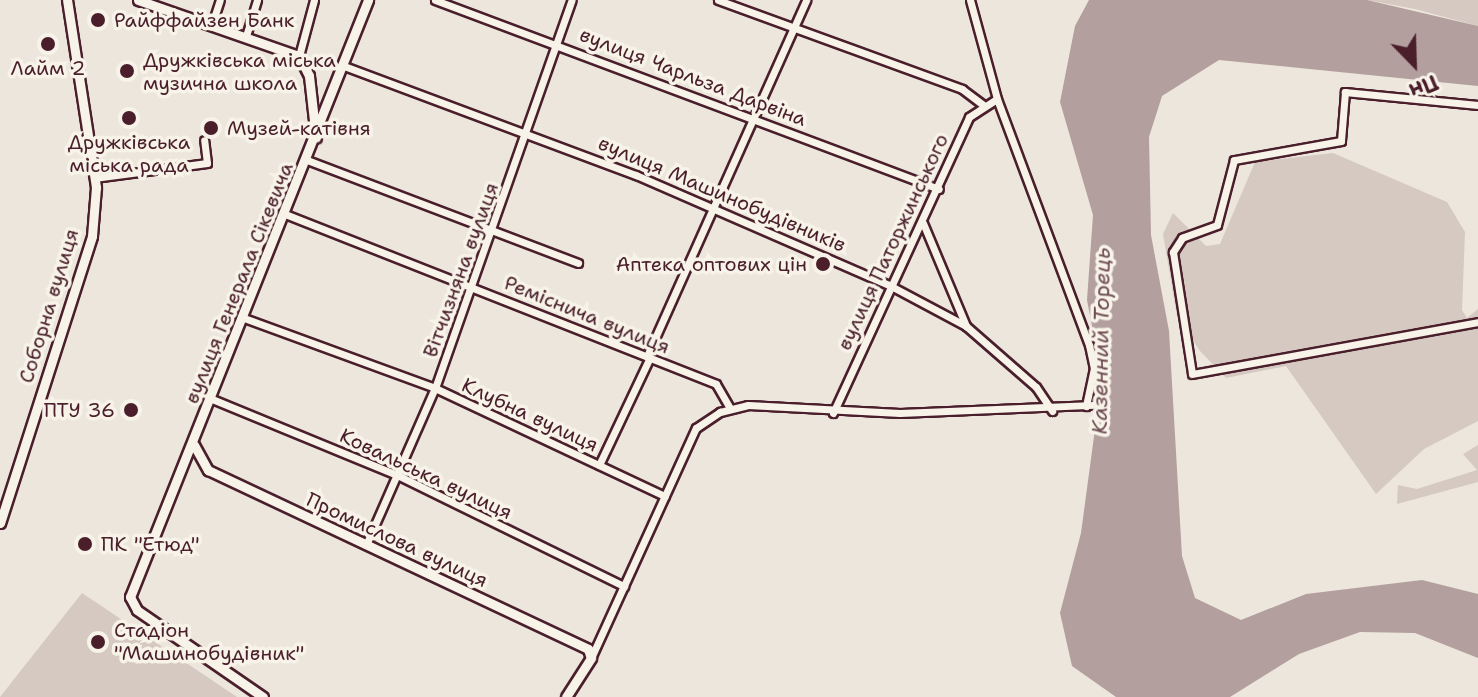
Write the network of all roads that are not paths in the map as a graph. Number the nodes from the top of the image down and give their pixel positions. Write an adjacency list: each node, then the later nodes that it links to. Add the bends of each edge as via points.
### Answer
1 (67, 0): 26 (street, Соборна вулиця)
2 (138, 0): 12 (street)
3 (220, 0): 12 (street)
4 (257, 0): 14 (street)
5 (314, 0): 16 (street)
6 (368, 0): 17 (street, вулиця Генерала Сікевича)
7 (435, 0): 15 (street, вулиця Чарльза Дарвіна)
8 (572, 0): 15 (street, Вітчизняна вулиця)
9 (718, 0): 13 (street)
10 (806, 0): 13 (street)
11 (970, 0): 18 (street)
12 (212, 24): 14 (street)
13 (793, 28): 19 (street, via 962,89); 21 (street)
14 (246, 36): 16 (street)
15 (556, 42): 21 (street, вулиця Чарльза Дарвіна); 22 (street, Вітчизняна вулиця)
16 (299, 56): 23 (street)
17 (344, 66): 22 (street, вулиця Машинобудівників); 23 (street, вулиця Генерала Сікевича)
18 (997, 99): 19 (street); 42 (street, via 1094,368 1090,405)
19 (983, 105): 27 (street, вулиця Паторжинського, via 969,117)
20 (1478, 105): 36 (street, via 1345,92 1341,141 1234,160 1217,225 1182,238 1173,252 1192,374)
21 (753, 118): 27 (street, вулиця Чарльза Дарвіна); 28 (street)
22 (527, 134): 28 (street, вулиця Машинобудівників); 31 (street, Вітчизняна вулиця)
23 (316, 138): 25 (street, вулиця Генерала Сікевича)
24 (204, 140): 26 (street, via 207,163)
25 (307, 160): 29 (street, вулиця Генерала Сікевича); 31 (street)
26 (94, 178): 48 (street, Соборна вулиця, via 92,236)
27 (939, 189): 30 (street, вулиця Паторжинського)
28 (713, 208): 33 (street, вулиця Машинобудівників); 38 (street)
29 (285, 214): 34 (street, Реміснича вулиця); 35 (street, вулиця Генерала Сікевича)
30 (923, 223): 33 (street, вулиця Паторжинського); 37 (street)
31 (493, 232): 32 (street); 34 (street, Вітчизняна вулиця)
32 (578, 263)
33 (889, 285): 37 (street, вулиця Машинобудівників); 43 (street, вулиця Паторжинського)
34 (471, 286): 38 (street, Реміснича вулиця); 39 (street, Вітчизняна вулиця)
35 (244, 318): 39 (street, Клубна вулиця); 40 (street, вулиця Генерала Сікевича)
36 (1478, 322)
37 (966, 326): 42 (street, вулиця Машинобудівників, via 1036,387)
38 (649, 356): 41 (street, Реміснича вулиця, via 716,384); 45 (street)
39 (435, 388): 45 (street, Клубна вулиця); 46 (street, Вітчизняна вулиця)
40 (212, 399): 44 (street, вулиця Генерала Сікевича); 46 (street, Ковальська вулиця)
41 (730, 408): 43 (street); 47 (street, via 696,428)
42 (1052, 411): 43 (street)
43 (833, 413)
44 (194, 445): 49 (street, Промислова вулиця, via 208,470); 52 (street, вулиця Генерала Сікевича, via 130,597 137,610)
45 (599, 465): 47 (street, Клубна вулиця)
46 (397, 475): 49 (street, Вітчизняна вулиця); 50 (street, Ковальська вулиця)
47 (665, 496): 50 (street)
48 (0, 523)
49 (366, 545): 51 (street, Промислова вулиця, via 588,649)
50 (624, 586): 51 (street)
51 (591, 658): 53 (street)
52 (263, 697)
53 (566, 697)

